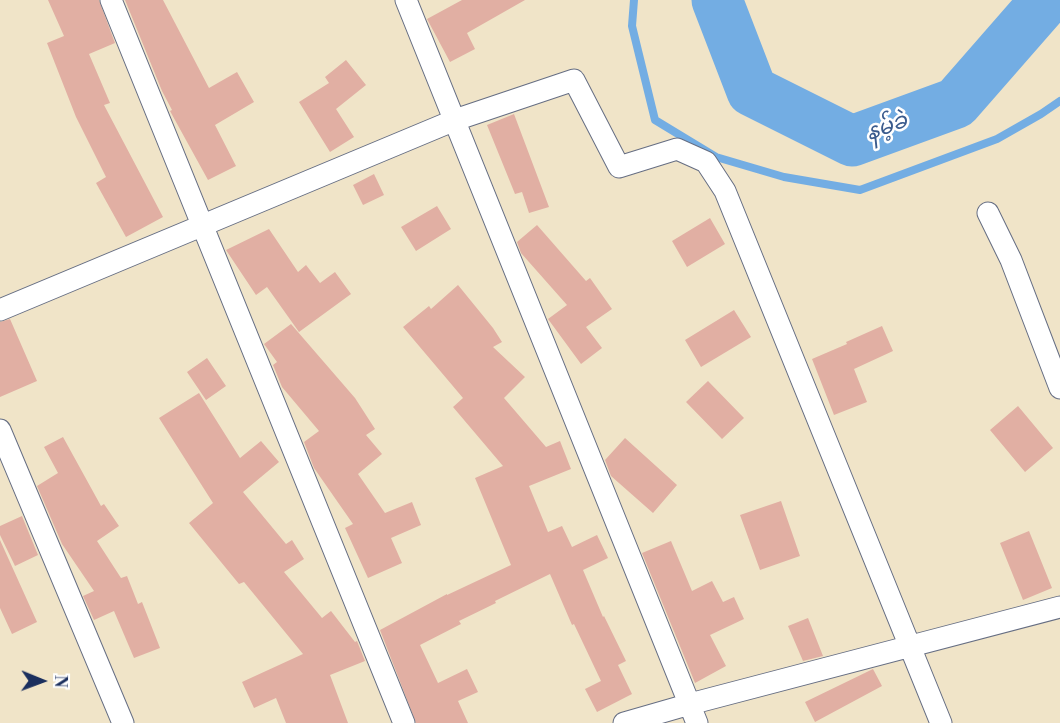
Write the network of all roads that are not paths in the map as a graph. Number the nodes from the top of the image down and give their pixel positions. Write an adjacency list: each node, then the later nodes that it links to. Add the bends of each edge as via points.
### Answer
1 (111, 0): 5 (street)
2 (406, 0): 3 (street)
3 (455, 120): 5 (street); 10 (street, via 574,80 619,167 677,149 706,162 725,190); 11 (street)
4 (988, 213): 7 (street, via 1011,260)
5 (202, 226): 6 (street); 13 (street)
6 (0, 310)
7 (1060, 388)
8 (0, 430): 12 (street)
9 (1060, 607): 10 (street)
10 (912, 647): 11 (street); 15 (street)
11 (693, 713): 14 (street)
12 (123, 723)
13 (404, 723)
14 (624, 723)
15 (941, 723)

